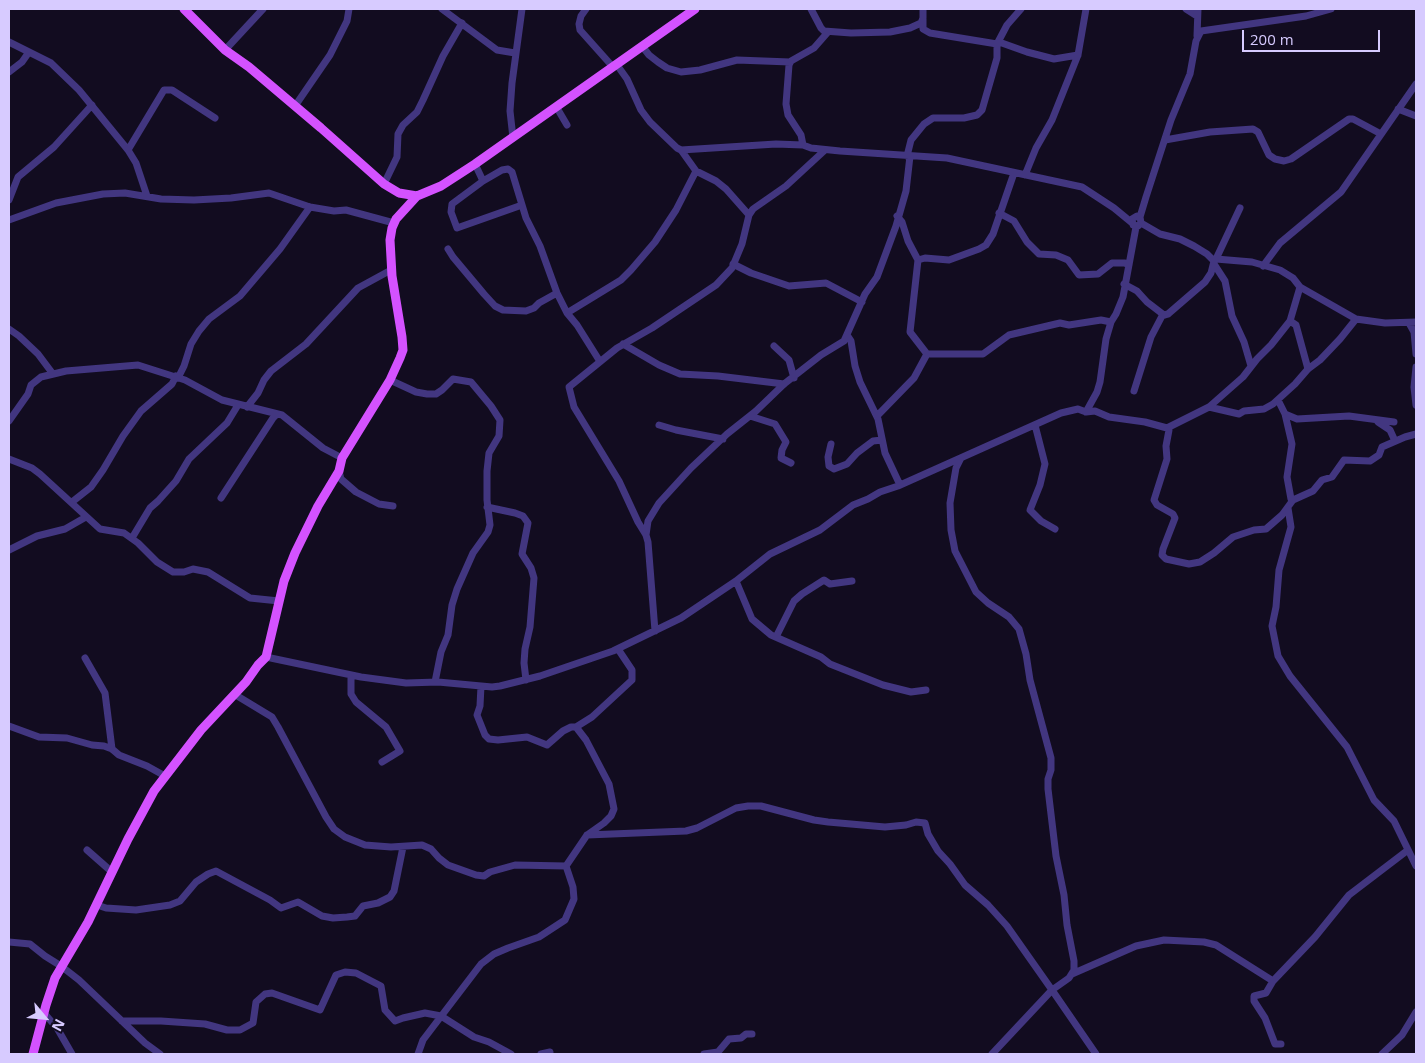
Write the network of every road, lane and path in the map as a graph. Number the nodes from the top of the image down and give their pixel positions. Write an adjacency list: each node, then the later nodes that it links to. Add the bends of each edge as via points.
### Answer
1 (184, 9): 24 (main road)
2 (263, 9): 24 (street)
3 (349, 9): 33 (street, via 347,21 330,55)
4 (442, 9): 16 (street)
5 (522, 9): 26 (street)
6 (586, 9): 29 (street, via 581,16 580,30)
7 (695, 9): 23 (main road)
8 (811, 9): 17 (street)
9 (923, 9): 15 (street)
10 (1021, 9): 22 (street, via 1007,25)
11 (1086, 9): 27 (street)
12 (1186, 9): 14 (street)
13 (1331, 9): 19 (street, via 1306,16 1206,29)
14 (1198, 13): 19 (street)
15 (922, 19): 18 (street, via 917,25 890,32); 22 (street, via 923,29 930,33)
16 (462, 23): 26 (street, via 497,50); 52 (street, via 417,112 398,134 397,157)
17 (821, 28): 18 (street); 20 (street)
18 (828, 32): 20 (street)
19 (1197, 36): 41 (street, via 1190,74)
20 (821, 40): 28 (street)
21 (9, 42): 25 (street)
22 (998, 43): 27 (street, via 1054,59); 46 (street, via 993,76 982,110 977,115 964,118 933,118 911,140)
23 (642, 46): 28 (street, via 658,62 681,72 738,60); 29 (main road)
24 (224, 50): 33 (main road)
25 (29, 52): 30 (street); 32 (street, via 51,63)
26 (515, 53): 40 (street, via 510,111)
27 (1078, 55): 50 (street)
28 (790, 62): 42 (street, via 786,104)
29 (615, 66): 34 (main road); 44 (street, via 627,79 650,122)
30 (9, 72)
31 (1415, 87): 35 (street)
32 (92, 105): 43 (street); 55 (street, via 54,147 18,177)
33 (295, 106): 52 (main road)
34 (557, 108): 38 (street); 40 (main road)
35 (1398, 109): 36 (street); 39 (street)
36 (1416, 116)
37 (215, 118): 43 (street, via 172,90 164,90)
38 (567, 124)
39 (1381, 134): 41 (street, via 1353,118 1349,119 1284,161 1269,155 1258,132 1253,129); 70 (street, via 1341,192 1280,243)
40 (513, 138): 47 (main road)
41 (1165, 140): 63 (street)
42 (803, 145): 44 (street); 45 (street)
43 (128, 150): 53 (street)
44 (682, 150): 48 (street)
45 (826, 150): 46 (street); 60 (street)
46 (908, 156): 49 (street, via 947,158); 61 (street, via 906,191)
47 (475, 164): 51 (street); 54 (main road, via 441,186)
48 (696, 171): 60 (street, via 726,189); 76 (street, via 655,242 631,270 621,280)
49 (1014, 173): 50 (street); 59 (street)
50 (1025, 175): 63 (street, via 1082,187)
51 (483, 181): 56 (street, via 508,169 512,172); 56 (street, via 452,204 450,212 457,228)
52 (384, 184): 54 (main road, via 399,193)
53 (147, 196): 57 (street, via 194,200 269,193); 62 (street, via 125,193 91,195 56,203)
54 (417, 196): 64 (main road)
55 (9, 200)
56 (522, 205): 74 (street)
57 (310, 207): 64 (street, via 346,210); 93 (street, via 240,296 209,319 199,331)
58 (1240, 208): 67 (street)
59 (999, 213): 66 (street, via 993,234 986,244 949,260); 69 (street, via 1014,221 1039,254 1068,260 1079,275 1098,274 1112,263)
60 (749, 215): 68 (street)
61 (898, 216): 66 (street); 75 (street, via 877,276)
62 (9, 220)
63 (1137, 222): 67 (street, via 1194,246); 69 (street)
64 (394, 223): 71 (main road, via 389,246)
65 (448, 248): 74 (street, via 484,294 503,310 526,311)
66 (918, 260): 86 (street, via 910,332)
67 (1215, 261): 70 (street, via 1252,262); 77 (street, via 1201,287); 89 (street, via 1225,281 1234,323)
68 (733, 264): 75 (street, via 789,286 826,282); 84 (street, via 716,285)
69 (1128, 265): 72 (street)
70 (1262, 266): 73 (street, via 1280,270)
71 (391, 270): 95 (main road, via 402,350); 101 (street, via 358,288 306,344 271,371)
72 (1124, 284): 77 (street, via 1164,315); 80 (street, via 1123,297)
73 (1300, 287): 78 (street); 79 (street)
74 (557, 293): 76 (street)
75 (862, 302): 83 (street)
76 (567, 313): 88 (street)
77 (1168, 314): 97 (street, via 1162,316 1151,337)
78 (1356, 319): 81 (street); 91 (street)
79 (1290, 321): 89 (street); 91 (street, via 1296,325)
80 (1111, 322): 86 (street, via 1060,324 1009,334 983,354); 103 (street, via 1099,387)
81 (1413, 322): 87 (street)
82 (9, 330): 92 (street, via 38,354)
83 (847, 335): 94 (street); 107 (street, via 860,382)
84 (623, 344): 88 (street); 96 (street, via 680,374)
85 (774, 346): 94 (street, via 789,360)
86 (927, 354): 107 (street, via 914,378)
87 (1416, 354)
88 (599, 360): 133 (street, via 572,382 570,393 574,407 619,481)
89 (1251, 366): 102 (street)
90 (1416, 367): 100 (street)
91 (1308, 369): 98 (street)
92 (53, 374): 93 (street, via 128,365); 108 (street, via 41,377 31,385)
93 (177, 377): 99 (street); 127 (street, via 141,411 91,487)
94 (794, 378): 96 (street)
95 (390, 380): 119 (main road); 129 (street, via 427,394 436,394 453,379 471,382 491,406 500,420 499,436 489,453)
96 (784, 384): 106 (street)
97 (1134, 391)
98 (1278, 400): 102 (street, via 1264,409 1239,414); 104 (street)
99 (238, 405): 101 (street); 134 (street, via 227,423 189,459 176,480 150,508)
100 (1416, 405)
101 (247, 407): 105 (street)
102 (1209, 408): 113 (street)
103 (1086, 412): 112 (street, via 1078,409 1061,413); 113 (street, via 1094,411)
104 (1285, 414): 109 (street, via 1297,419 1349,416); 126 (street, via 1291,439 1287,477)
105 (276, 415): 119 (street, via 282,415 323,448); 125 (street)
106 (750, 416): 115 (street); 122 (street, via 775,424 786,442 781,458)
107 (877, 416): 116 (street)
108 (9, 421)
109 (1377, 421): 110 (street); 117 (street, via 1390,430)
110 (1394, 422)
111 (659, 424): 115 (street)
112 (1034, 425): 120 (street); 132 (street, via 1045,464 1030,510)
113 (1167, 428): 130 (street, via 1167,459 1154,500 1175,518 1162,549 1166,559 1189,564 1200,562 1233,537 1266,529)
114 (1416, 434): 117 (street)
115 (723, 439): 133 (street, via 659,503 648,521)
116 (882, 440): 118 (street, via 873,441 842,468 829,466); 124 (street)
117 (1395, 441): 126 (street, via 1382,448 1379,455 1370,461 1344,460 1332,478 1322,480 1313,491)
118 (830, 444)
119 (342, 458): 123 (main road)
120 (961, 458): 124 (street); 165 (street, via 951,491 952,538 976,592 1009,617 1019,629 1051,758 1048,789 1074,955)
121 (9, 459): 127 (street, via 32,468)
122 (791, 463)
123 (339, 471): 128 (street, via 341,479 356,492 379,504); 138 (main road, via 304,533)
124 (900, 485): 136 (street, via 853,505 820,530 770,554)
125 (221, 498)
126 (1293, 500): 130 (street)
127 (72, 502): 131 (street)
128 (393, 506)
129 (487, 507): 145 (street, via 516,513 528,523 522,554 534,578 532,618 525,649); 146 (street, via 488,532 473,553 457,590)
130 (1288, 508): 158 (street, via 1291,527 1279,570 1272,626 1278,656 1346,747 1374,800 1394,821)
131 (86, 517): 134 (street, via 100,529); 135 (street, via 65,529 37,536)
132 (1056, 529)
133 (646, 535): 139 (street)
134 (132, 538): 138 (street, via 157,562 173,572 193,569 208,572 250,598)
135 (9, 550)
136 (736, 581): 139 (street, via 681,618); 140 (street, via 752,619)
137 (852, 581): 140 (street, via 830,584 824,580 802,594 794,601)
138 (279, 601): 142 (main road)
139 (654, 631): 141 (street)
140 (776, 637): 148 (street, via 882,685 911,692)
141 (618, 648): 145 (street); 151 (street, via 632,670 632,680 592,717)
142 (266, 656): 144 (street); 149 (main road)
143 (85, 658): 152 (street, via 105,693)
144 (351, 675): 146 (street, via 406,683); 153 (street, via 351,694 356,702 386,727 400,751)
145 (526, 680): 147 (street, via 500,686)
146 (435, 682): 147 (street)
147 (481, 686): 151 (street, via 478,714 489,739 527,737 546,745 563,731)
148 (926, 690)
149 (234, 694): 154 (main road); 156 (street, via 272,718 334,829 344,837 365,845)
150 (9, 726): 152 (street, via 39,737 67,738)
151 (576, 727): 155 (street, via 609,784 614,810 604,824)
152 (112, 749): 154 (street)
153 (382, 762)
154 (165, 776): 161 (main road)
155 (588, 836): 159 (street); 167 (street, via 686,831 736,808 748,806 828,822 885,826 925,823 938,852 965,885 1007,926)
156 (403, 847): 159 (street, via 422,845 448,865 484,876 515,865); 162 (street, via 394,891 378,902 363,906 355,916 322,916 298,902 281,908 216,872 202,878 180,901 170,905 136,910 106,908)
157 (87, 850): 161 (street)
158 (1408, 850): 160 (street); 166 (street, via 1349,895)
159 (566, 866): 170 (street, via 574,899 565,920 539,937 488,959)
160 (1416, 866)
161 (112, 872): 162 (main road)
162 (97, 904): 164 (main road)
163 (9, 942): 164 (street, via 30,944)
164 (61, 966): 169 (main road); 171 (street)
165 (1072, 974): 166 (street, via 1136,946 1164,940 1216,945); 167 (street)
166 (1274, 981): 173 (street, via 1266,993 1254,996 1254,1001 1275,1044)
167 (1052, 990): 182 (street); 183 (street)
168 (1416, 1012): 184 (street, via 1402,1035)
169 (44, 1013): 175 (main road); 176 (street)
170 (441, 1016): 171 (street, via 425,1014 395,1021 385,1010 382,986 356,973 345,972 336,975 320,1010 272,993 265,994 256,1002 253,1023 240,1030 205,1024); 178 (street, via 423,1040); 179 (street, via 474,1037)
171 (122, 1020): 177 (street)
172 (752, 1034): 181 (street, via 729,1039 720,1050)
173 (1281, 1044)
174 (550, 1052): 180 (street)
175 (33, 1054)
176 (72, 1054)
177 (160, 1054)
178 (418, 1054)
179 (511, 1054)
180 (541, 1054)
181 (704, 1054)
182 (992, 1054)
183 (1096, 1054)
184 (1382, 1054)

